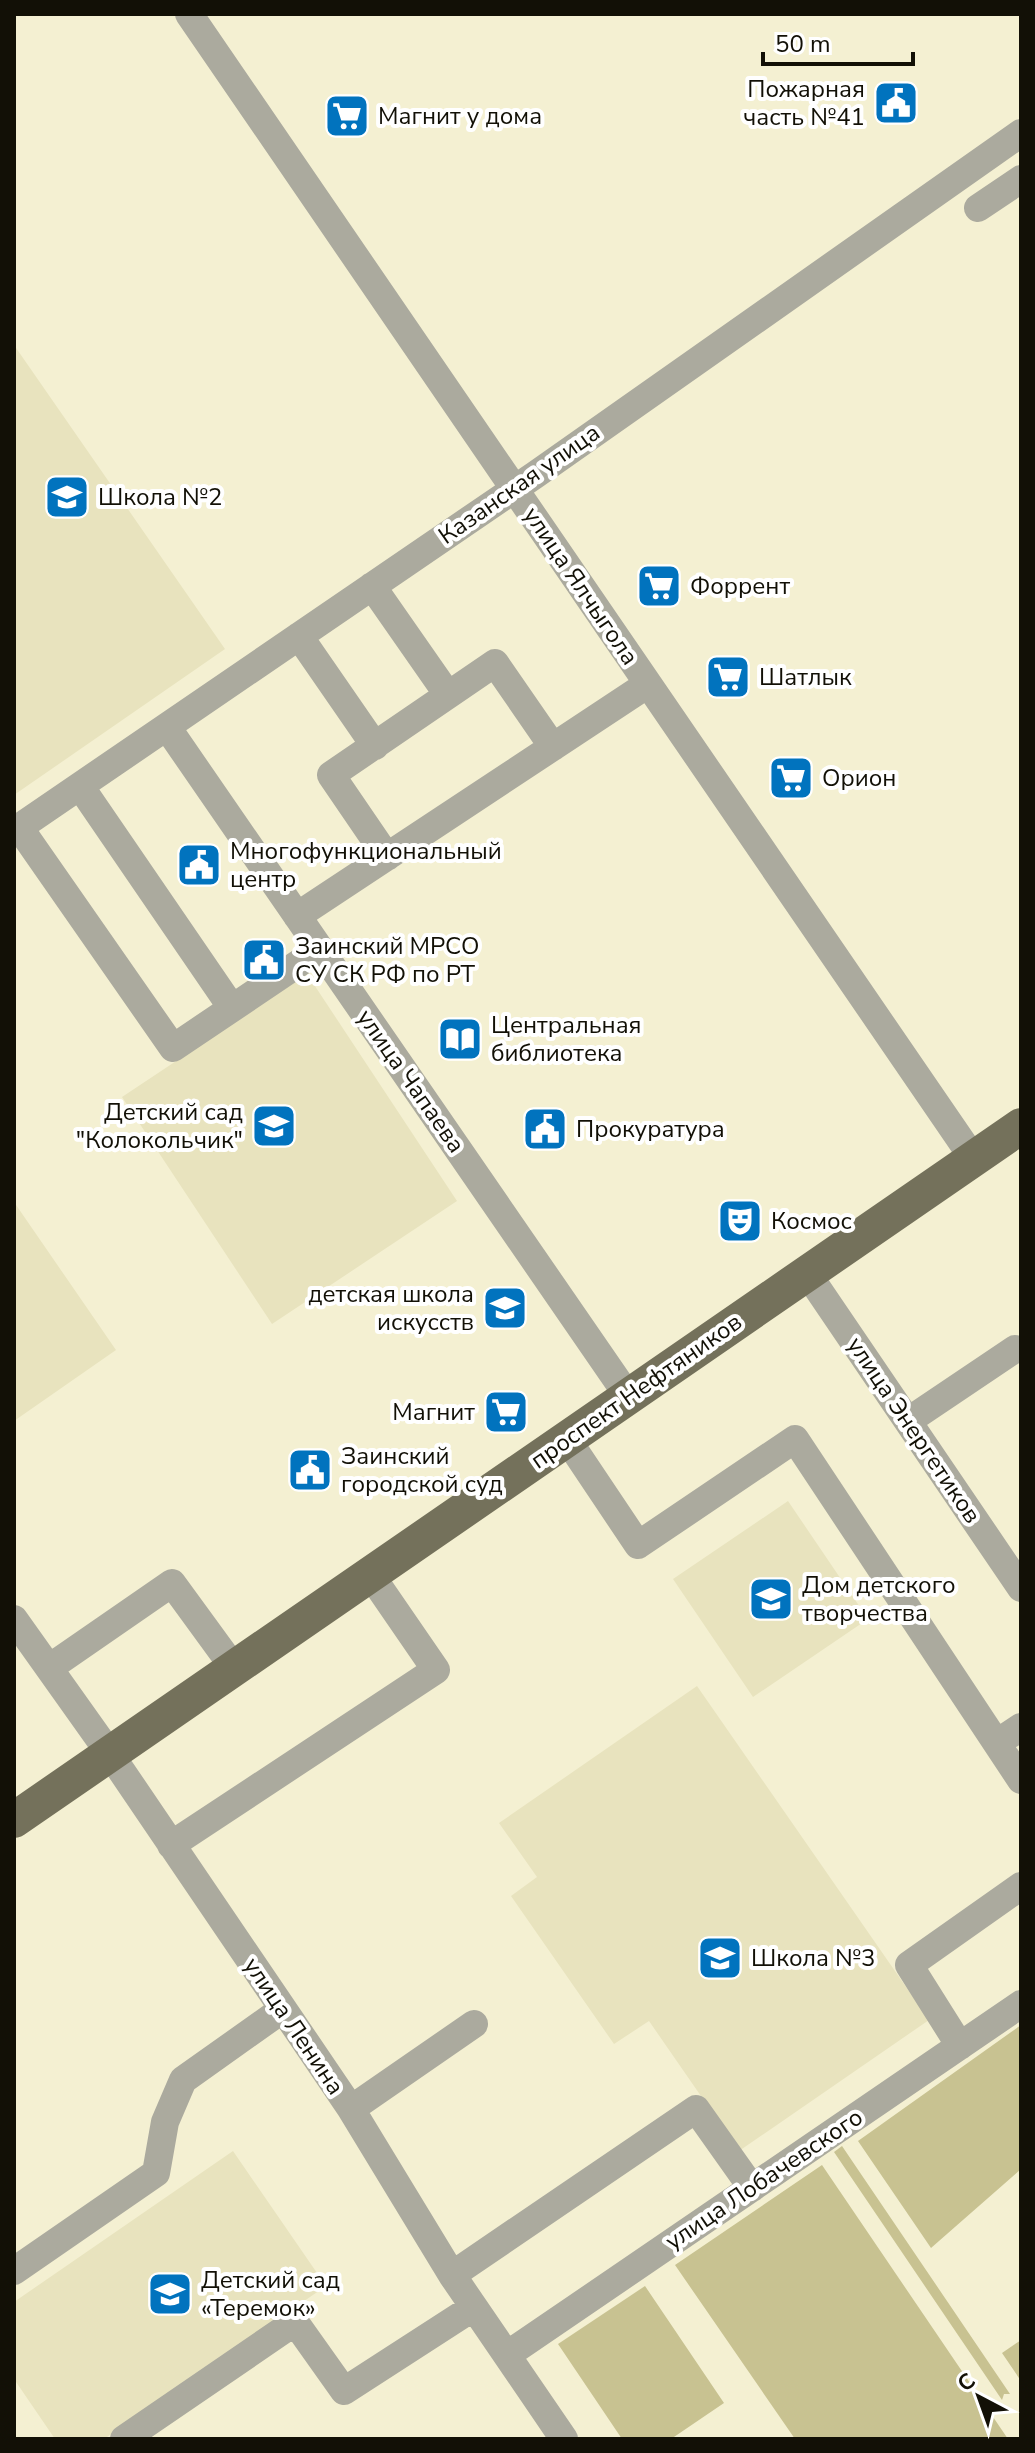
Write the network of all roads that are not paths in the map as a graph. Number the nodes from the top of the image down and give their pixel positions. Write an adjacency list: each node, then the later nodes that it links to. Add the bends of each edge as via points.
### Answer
1 (189, 14): 5 (street, улица Ялчыгола)
2 (1021, 133): 5 (street, Казанская улица)
3 (1021, 179): 4 (street)
4 (978, 208)
5 (514, 488): 6 (street, Казанская улица); 8 (street, улица Ялчыгола)
6 (372, 586): 7 (street, Казанская улица); 9 (street)
7 (299, 636): 10 (street, Казанская улица); 11 (street)
8 (648, 684): 12 (street); 20 (street, улица Ялчыгола)
9 (448, 695): 11 (street); 12 (street, via 495,663)
10 (167, 727): 13 (street, Казанская улица); 16 (street, улица Чапаева)
11 (375, 746): 15 (street, via 331,775)
12 (553, 747): 15 (street)
13 (80, 786): 14 (street, Казанская улица); 18 (street)
14 (17, 829): 18 (street, via 173,1048)
15 (387, 857): 16 (street)
16 (297, 916): 17 (street, улица Чапаева)
17 (320, 949): 18 (street); 23 (street, улица Чапаева)
18 (232, 1008)
19 (1021, 1126): 20 (main road, проспект Нефтяников)
20 (973, 1158): 21 (main road, проспект Нефтяников)
21 (807, 1273): 23 (main road, проспект Нефтяников); 24 (street, улица Энергетиков)
22 (1015, 1349): 24 (street)
23 (628, 1396): 25 (main road, проспект Нефтяников)
24 (908, 1421): 27 (street, улица Энергетиков)
25 (567, 1439): 26 (main road, проспект Нефтяников); 32 (street, via 638,1545 795,1439)
26 (370, 1574): 30 (main road, проспект Нефтяников); 36 (street, via 436,1670)
27 (1021, 1588)
28 (14, 1619): 29 (street, улица Ленина)
29 (49, 1668): 30 (street, via 172,1583); 33 (street, улица Ленина)
30 (234, 1668): 33 (main road, проспект Нефтяников)
31 (1021, 1727): 32 (street)
32 (997, 1743): 34 (street)
33 (110, 1754): 35 (main road, проспект Нефтяников); 36 (street, улица Ленина)
34 (1021, 1780)
35 (14, 1820)
36 (171, 1845): 39 (street, улица Ленина)
37 (1021, 1886): 41 (street, via 909,1965)
38 (1021, 2004): 41 (street, улица Лобачевского)
39 (283, 2009): 42 (street, улица Ленина); 44 (street, via 183,2080 165,2122 156,2173)
40 (474, 2024): 42 (street)
41 (960, 2046): 43 (street, улица Лобачевского)
42 (351, 2109): 45 (street, улица Ленина)
43 (752, 2188): 45 (street, via 696,2109); 47 (street, улица Лобачевского)
44 (14, 2271)
45 (452, 2275): 46 (street, улица Ленина)
46 (474, 2307): 47 (street, улица Ленина); 48 (street, via 344,2391 295,2322)
47 (507, 2355): 49 (street, улица Ленина)
48 (124, 2439)
49 (564, 2439)

